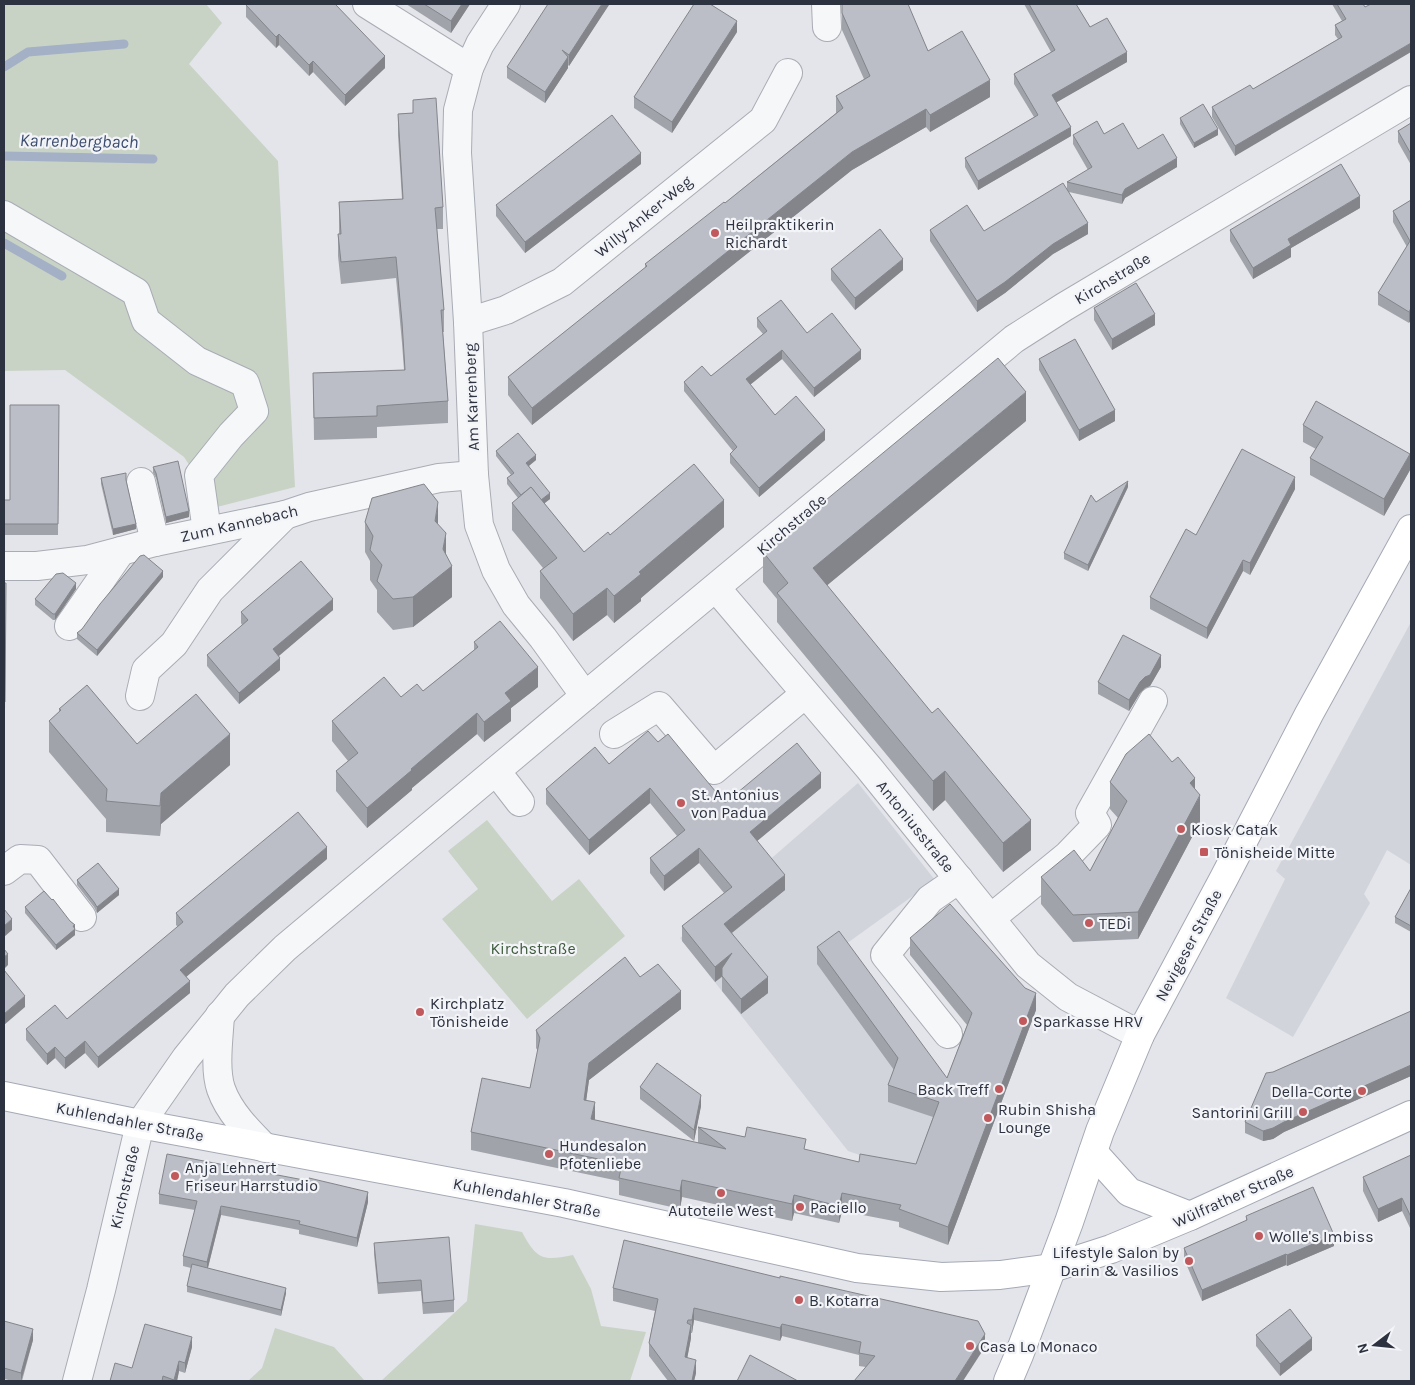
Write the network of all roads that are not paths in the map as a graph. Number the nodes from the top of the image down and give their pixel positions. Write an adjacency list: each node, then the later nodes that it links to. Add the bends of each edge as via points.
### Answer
1 (367, 4): 3 (street)
2 (506, 4): 3 (street, Am Karrenberg)
3 (469, 68): 7 (street, Am Karrenberg, via 458,110 457,153)
4 (788, 73): 7 (street, Willy-Anker-Weg, via 763,120 562,282 506,310)
5 (1411, 100): 16 (street, Kirchstraße, via 1014,339)
6 (4, 215): 12 (street, via 136,292 146,321 197,361 245,383 254,411 199,475)
7 (468, 322): 8 (street, Am Karrenberg)
8 (474, 475): 10 (street, Zum Kannebach, via 439,478); 20 (street, Am Karrenberg, via 480,525 496,570 516,606)
9 (141, 482): 13 (street)
10 (285, 515): 12 (street, Zum Kannebach); 19 (street, via 210,590 174,644 146,670)
11 (1411, 529): 31 (main road, Nevigeser Straße, via 1309,714)
12 (207, 531): 13 (street, Zum Kannebach)
13 (155, 542): 14 (street, Zum Kannebach)
14 (121, 551): 15 (street, Zum Kannebach, via 87,560); 17 (street)
15 (4, 566)
16 (716, 588): 18 (street, Antoniusstraße); 20 (street, Kirchstraße)
17 (69, 626)
18 (805, 694): 22 (street, via 714,770 659,706); 26 (street, Antoniusstraße)
19 (140, 696)
20 (585, 696): 23 (street, Kirchstraße)
21 (1153, 701): 28 (street, via 1090,813 1097,825 1068,855)
22 (614, 734)
23 (496, 771): 24 (street); 29 (street, Kirchstraße, via 285,948)
24 (520, 802)
25 (4, 871): 27 (street, via 20,859 38,860)
26 (959, 879): 28 (street, Antoniusstraße); 30 (street, via 930,899 885,955)
27 (82, 917)
28 (991, 918): 31 (street, Antoniusstraße, via 1028,964 1068,997)
29 (220, 1015): 34 (street, Kirchstraße); 35 (street, via 217,1059 220,1088 247,1131)
30 (948, 1034)
31 (1140, 1035): 36 (main road, Nevigeser Straße)
32 (4, 1096): 34 (main road, Kuhlendahler Straße)
33 (1411, 1115): 37 (main road, Wülfrather Straße)
34 (140, 1124): 35 (main road, Kuhlendahler Straße); 39 (street, Kirchstraße)
35 (265, 1148): 38 (main road, Kuhlendahler Straße, via 564,1203 857,1268 941,1277 1000,1275)
36 (1093, 1152): 37 (main road, via 1129,1192); 38 (main road, Nevigeser Straße)
37 (1190, 1216): 38 (main road, Wülfrather Straße)
38 (1052, 1268): 40 (main road, Nevigeser Straße)
39 (77, 1381)
40 (1008, 1381)

